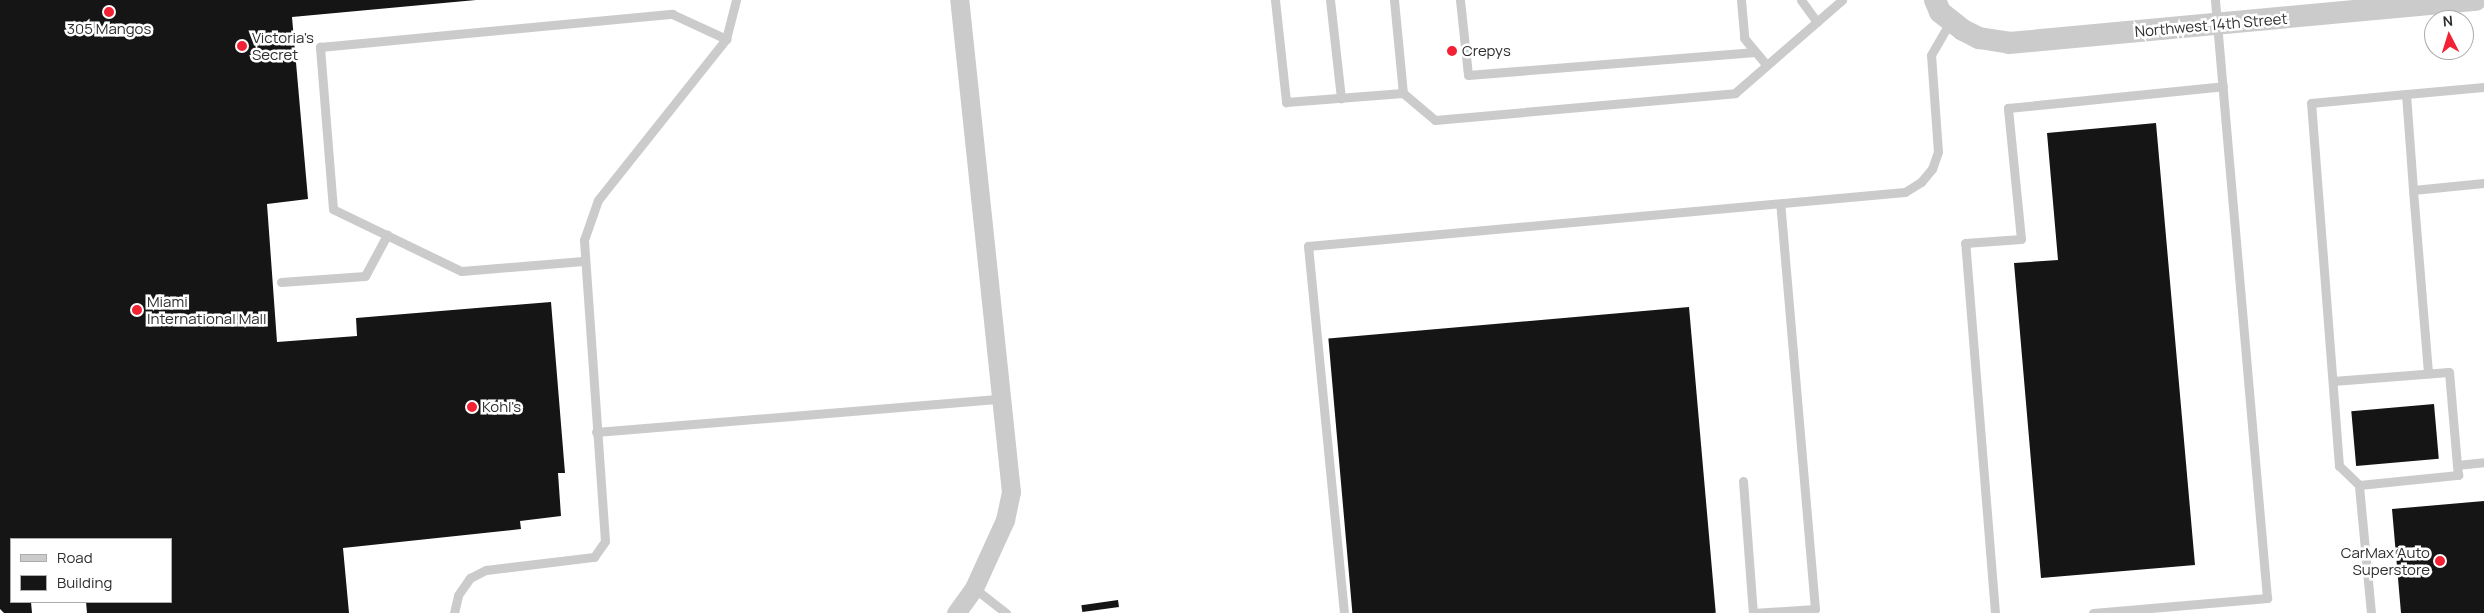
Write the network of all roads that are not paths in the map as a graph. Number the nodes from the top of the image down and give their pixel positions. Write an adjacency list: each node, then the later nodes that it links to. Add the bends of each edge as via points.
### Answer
1 (736, 0): 16 (lane)
2 (959, 0): 32 (street)
3 (1276, 0): 23 (lane, via 1286,102)
4 (1330, 0): 23 (lane)
5 (1394, 0): 21 (lane)
6 (1460, 0): 17 (lane, via 1468,75)
7 (1741, 0): 17 (lane, via 1744,38)
8 (1801, 0): 13 (lane)
9 (1842, 0): 13 (lane)
10 (1936, 0): 14 (street)
11 (2215, 0): 15 (lane)
12 (2476, 0): 15 (street, Northwest 14th Street)
13 (1817, 22): 18 (lane)
14 (1950, 22): 15 (street, Northwest 14th Street, via 1979,38 2009,43); 26 (lane, via 1931,55 1938,152 1921,182 1905,192)
15 (2217, 24): 19 (lane)
16 (726, 39): 27 (lane, via 672,14 320,47 333,209); 28 (lane, via 598,200 584,240)
17 (1755, 52): 18 (lane)
18 (1767, 65): 21 (lane, via 1735,93 1435,120)
19 (2223, 86): 43 (lane, via 2008,108 2020,239 1965,243); 44 (lane, via 2267,598)
20 (2484, 87): 22 (lane)
21 (1403, 93): 23 (lane)
22 (2406, 94): 25 (lane); 31 (lane, via 2311,103)
23 (1341, 98)
24 (2484, 183): 25 (lane)
25 (2413, 190): 30 (lane)
26 (1780, 204): 36 (lane, via 1815,609 1754,613); 42 (lane, via 1308,246)
27 (387, 235): 28 (lane, via 461,271); 29 (lane, via 365,276)
28 (583, 261): 33 (lane)
29 (281, 282)
30 (2428, 373): 31 (lane); 35 (lane, via 2449,372)
31 (2333, 381): 37 (lane, via 2339,466)
32 (1000, 399): 33 (lane); 38 (street, via 1011,492 1005,520)
33 (596, 432): 39 (lane, via 605,541 594,557 486,570 470,578 458,595)
34 (2484, 462): 35 (lane)
35 (2457, 465): 37 (lane, via 2458,475)
36 (1743, 481)
37 (2359, 485): 45 (lane)
38 (974, 588): 40 (street); 41 (lane)
39 (454, 613)
40 (956, 613)
41 (1006, 613)
42 (1344, 613)
43 (1995, 613)
44 (2093, 613)
45 (2371, 613)

